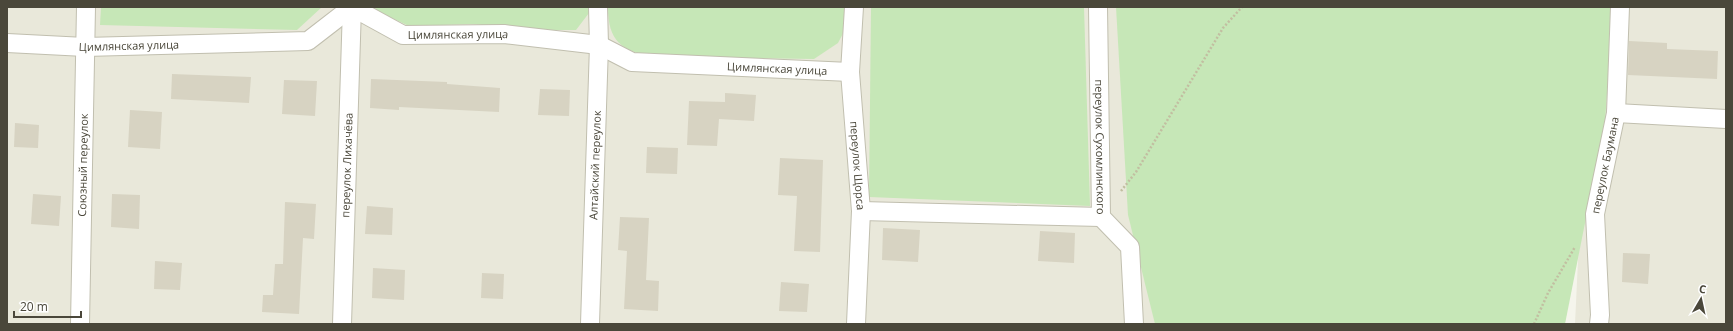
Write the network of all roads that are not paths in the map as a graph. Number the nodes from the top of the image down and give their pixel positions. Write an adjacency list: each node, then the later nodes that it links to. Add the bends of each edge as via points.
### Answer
1 (86, 7): 9 (street, Союзный переулок)
2 (352, 7): 8 (street, Цимлянская улица, via 403,35 504,34); 9 (street, Цимлянская улица, via 308,41); 16 (street, переулок Лихачёва)
3 (598, 7): 8 (street, Алтайский переулок)
4 (854, 7): 10 (street, переулок Щорса)
5 (1098, 7): 14 (street, переулок Сухомлинского)
6 (1620, 7): 11 (street, переулок Баумана)
7 (7, 44): 9 (street, Цимлянская улица)
8 (599, 45): 10 (street, Цимлянская улица, via 632,62); 17 (street, Алтайский переулок)
9 (85, 46): 15 (street, Союзный переулок)
10 (850, 72): 13 (street, переулок Щорса)
11 (1616, 113): 12 (street); 20 (street, переулок Баумана, via 1594,214)
12 (1726, 119)
13 (861, 211): 14 (street); 18 (street, переулок Щорса)
14 (1101, 217): 19 (street, переулок Сухомлинского, via 1130,246)
15 (80, 324)
16 (342, 324)
17 (590, 324)
18 (856, 324)
19 (1134, 324)
20 (1599, 324)

